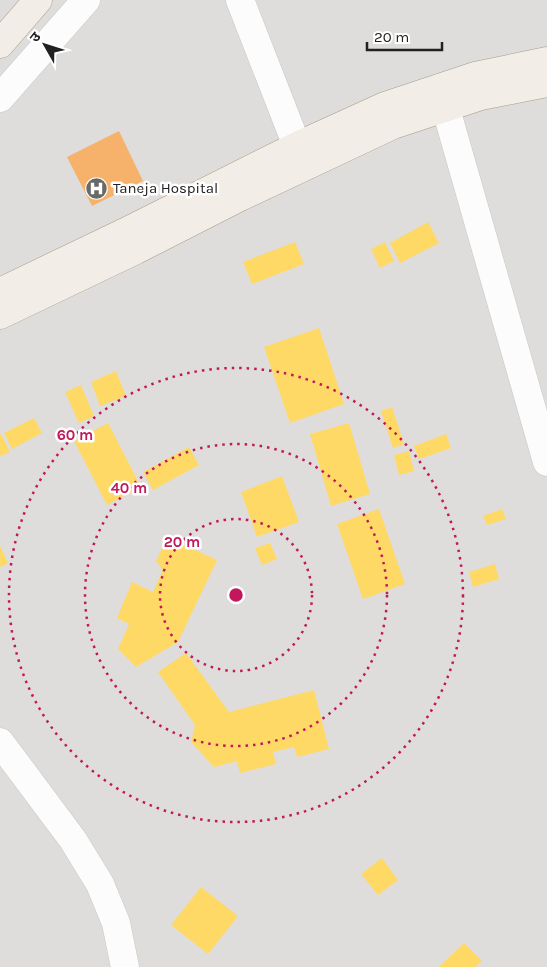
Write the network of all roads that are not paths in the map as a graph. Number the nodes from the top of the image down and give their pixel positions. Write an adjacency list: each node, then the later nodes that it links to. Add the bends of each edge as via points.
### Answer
1 (38, 0): 4 (main road)
2 (86, 0): 7 (street)
3 (240, 0): 9 (street)
4 (0, 44)
5 (547, 62): 8 (main road, via 475,76)
6 (547, 82): 8 (main road, via 481,96)
7 (0, 98)
8 (442, 98): 9 (main road, via 385,106); 11 (main road, via 393,125); 12 (street)
9 (297, 146): 10 (main road)
10 (0, 292)
11 (0, 315)
12 (542, 424): 13 (street)
13 (547, 462)
14 (0, 742): 15 (street, via 73,840 100,884 116,923)
15 (125, 967)

